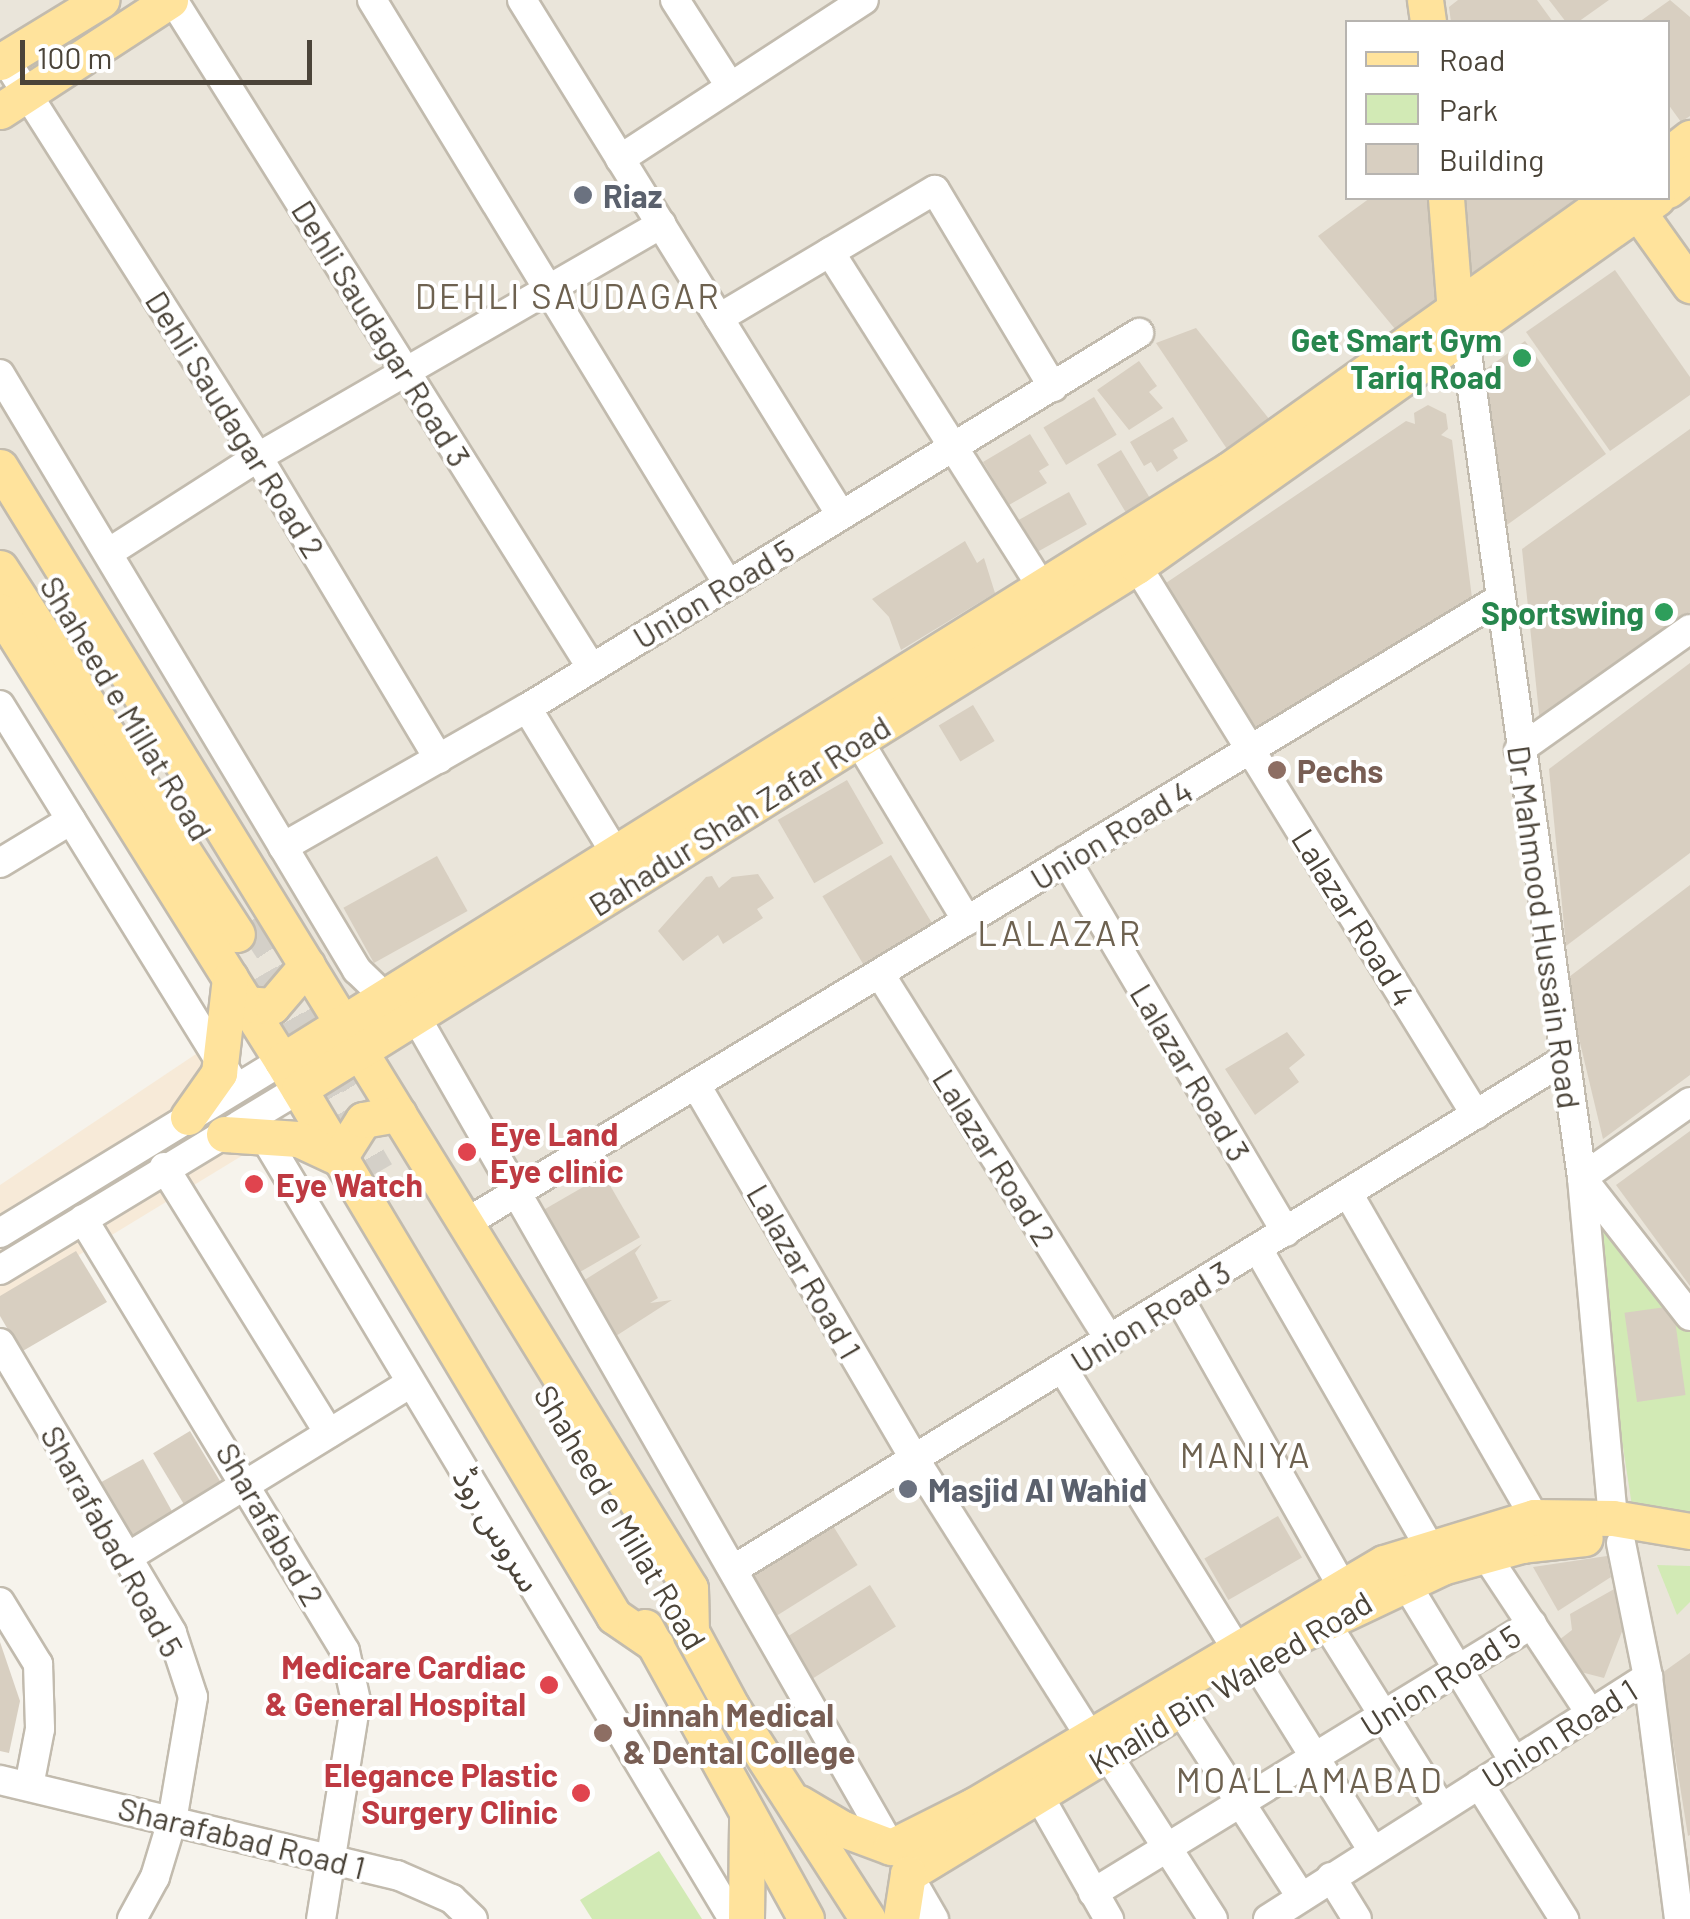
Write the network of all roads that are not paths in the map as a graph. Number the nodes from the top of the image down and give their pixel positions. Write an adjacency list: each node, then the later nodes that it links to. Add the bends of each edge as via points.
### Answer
1 (101, 0): 8 (main road)
2 (171, 0): 10 (main road); 24 (street, Dehli Saudagar Road 3)
3 (372, 0): 20 (street)
4 (522, 0): 13 (street)
5 (675, 0): 9 (street)
6 (864, 0): 7 (street)
7 (824, 11): 9 (street)
8 (3, 61): 10 (street, Dehli Saudagar Road 2)
9 (730, 86): 13 (street)
10 (13, 102): 28 (street, Dehli Saudagar Road 2)
11 (1690, 138): 12 (main road)
12 (1670, 153)
13 (620, 159): 16 (street)
14 (1446, 200): 22 (main road, Dr Mahmood Hussain Road)
15 (1645, 200): 18 (main road); 19 (main road); 22 (main road)
16 (661, 224): 20 (street); 21 (street)
17 (830, 252): 21 (street); 26 (street, via 935,190); 27 (street)
18 (1690, 253)
19 (1690, 285)
20 (546, 288): 24 (street); 35 (street)
21 (719, 318): 31 (street)
22 (1460, 325): 33 (main road, Bahadur Shah Zafar Road); 36 (main road, Bahadur Shah Zafar Road); 37 (street, Dr Mahmood Hussain Road)
23 (1139, 332): 26 (street, Union Road 5)
24 (406, 372): 28 (street); 40 (street, Dehli Saudagar Road 3)
25 (0, 374): 32 (street)
26 (1054, 387): 27 (street, Union Road 5)
27 (950, 449): 31 (street, Union Road 5); 36 (street)
28 (258, 457): 32 (street); 46 (street, Dehli Saudagar Road 2)
29 (0, 467): 53 (main road)
30 (0, 498): 34 (main road, Shaheed e Millat Road, via 245,927)
31 (842, 515): 35 (street, Union Road 5)
32 (108, 552): 48 (street)
33 (1137, 566): 43 (main road, Bahadur Shah Zafar Road); 44 (street, Lalazar Road 4)
34 (0, 568)
35 (728, 584): 40 (street, Union Road 5)
36 (1042, 587): 49 (main road, Bahadur Shah Zafar Road)
37 (1499, 599): 44 (street, Union Road 4); 45 (street, Dr Mahmood Hussain Road)
38 (0, 610): 55 (main road)
39 (1690, 629): 45 (street)
40 (592, 667): 42 (street, Union Road 5)
41 (0, 704): 47 (street)
42 (527, 708): 46 (street, Union Road 5); 49 (street)
43 (858, 740): 52 (street); 57 (main road, Bahadur Shah Zafar Road)
44 (1251, 750): 50 (street, Union Road 4); 64 (street, Lalazar Road 4)
45 (1519, 750): 59 (street, Dr Mahmood Hussain Road)
46 (439, 759): 48 (street, Union Road 5)
47 (71, 820): 51 (street); 60 (street)
48 (283, 846): 56 (street, via 358,970)
49 (615, 853): 56 (main road, Bahadur Shah Zafar Road)
50 (1066, 860): 52 (street, Union Road 4); 77 (street, Lalazar Road 3)
51 (0, 864)
52 (967, 921): 54 (street, Union Road 4)
53 (304, 960): 55 (main road, via 272,1006); 56 (main road, via 320,978); 58 (main road)
54 (880, 974): 62 (street, Union Road 4); 82 (street, Lalazar Road 2)
55 (237, 991): 60 (main road); 61 (main road)
56 (386, 998): 58 (main road, Bahadur Shah Zafar Road)
57 (416, 1018): 58 (main road, Bahadur Shah Zafar Road); 66 (main road, via 395,1070); 73 (street)
58 (352, 1039): 61 (main road, Bahadur Shah Zafar Road); 66 (main road)
59 (1564, 1060): 64 (street, Union Road 3); 71 (street, Dr Mahmood Hussain Road)
60 (228, 1075): 61 (street, Bahadur Shah Zafar Road); 65 (main road)
61 (290, 1075): 67 (street, Bahadur Shah Zafar Road); 69 (main road)
62 (696, 1085): 73 (street, Union Road 4); 87 (street, Lalazar Road 1)
63 (1690, 1102): 71 (street)
64 (1476, 1114): 72 (street, Union Road 3)
65 (188, 1117): 76 (street)
66 (400, 1117): 69 (main road, via 363,1120); 75 (main road)
67 (224, 1134): 68 (main road); 70 (street, Bahadur Shah Zafar Road)
68 (266, 1138): 69 (main road, via 323,1146); 85 (street, سروس روڈ)
69 (339, 1158): 103 (main road, via 614,1616)
70 (164, 1167): 74 (street, Bahadur Shah Zafar Road); 86 (street)
71 (1582, 1178): 81 (street); 90 (street, Dr Mahmood Hussain Road)
72 (1348, 1194): 77 (street, Union Road 3); 89 (street)
73 (520, 1196): 75 (street, Union Road 4); 96 (street)
74 (83, 1219): 79 (street, Bahadur Shah Zafar Road); 88 (street, Sharafabad 2)
75 (466, 1223): 102 (main road, via 690,1588)
76 (2, 1227)
77 (1286, 1232): 78 (street, Union Road 3)
78 (1258, 1250): 80 (street, Union Road 3); 92 (street)
79 (0, 1270)
80 (1179, 1298): 82 (street, Union Road 3); 98 (street)
81 (1690, 1316)
82 (1110, 1341): 84 (street, Union Road 3)
83 (0, 1342): 95 (street, Sharafabad Road 5)
84 (1064, 1369): 87 (street, Union Road 3); 104 (street)
85 (411, 1383): 86 (street); 134 (street, سروس روڈ)
86 (329, 1433): 88 (street)
87 (914, 1458): 96 (street, Union Road 3); 110 (street, Lalazar Road 1)
88 (250, 1486): 95 (street); 125 (street, Sharafabad 2, via 345,1651 356,1701)
89 (1534, 1517): 90 (main road, Khalid Bin Waleed Road); 92 (main road, Khalid Bin Waleed Road)
90 (1617, 1530): 91 (main road, Khalid Bin Waleed Road); 93 (main road, Khalid Bin Waleed Road); 94 (main road, Khalid Bin Waleed Road); 106 (street, Dr Mahmood Hussain Road)
91 (1690, 1532)
92 (1429, 1546): 98 (main road, Khalid Bin Waleed Road)
93 (1485, 1554): 97 (main road, Khalid Bin Waleed Road); 101 (street)
94 (1690, 1554)
95 (128, 1557): 122 (street, Sharafabad Road 5, via 172,1633 193,1697)
96 (734, 1569): 126 (street)
97 (1404, 1582): 100 (main road, Khalid Bin Waleed Road); 105 (street)
98 (1340, 1584): 104 (main road, Khalid Bin Waleed Road)
99 (0, 1602): 115 (street, via 38,1664 40,1729)
100 (1324, 1620): 104 (main road, Khalid Bin Waleed Road); 109 (street)
101 (1532, 1624): 105 (street, Union Road 5); 108 (street)
102 (691, 1631): 103 (main road, Shaheed e Millat Road, via 393,1168); 117 (main road, Shaheed e Millat Road)
103 (656, 1645): 120 (main road, Shaheed e Millat Road)
104 (1246, 1655): 107 (main road, Khalid Bin Waleed Road); 110 (main road, Khalid Bin Waleed Road); 111 (street)
105 (1456, 1670): 109 (street, Union Road 5); 112 (street)
106 (1648, 1677): 108 (street, Union Road 1); 127 (street, Dr Mahmood Hussain Road)
107 (1180, 1708): 110 (main road, Khalid Bin Waleed Road); 118 (street)
108 (1589, 1711): 112 (street, Union Road 1)
109 (1382, 1715): 111 (street, Union Road 5); 119 (street)
110 (1098, 1745): 116 (main road, Khalid Bin Waleed Road); 121 (main road); 123 (street, Lalazar Road 1)
111 (1315, 1757): 118 (street, Union Road 5); 124 (street)
112 (1514, 1761): 114 (street, Union Road 1)
113 (0, 1780): 115 (street, Sharafabad Road 1)
114 (1479, 1784): 119 (street, Union Road 1); 144 (street)
115 (29, 1786): 122 (street, Sharafabad Road 1)
116 (1040, 1796): 121 (main road, Khalid Bin Waleed Road); 129 (street)
117 (794, 1800): 126 (main road); 137 (main road, Shaheed e Millat Road)
118 (1241, 1806): 123 (street, Union Road 5); 130 (street)
119 (1441, 1807): 124 (street, Union Road 1)
120 (748, 1816): 135 (main road); 136 (main road, Shaheed e Millat Road)
121 (980, 1817): 126 (main road, Khalid Bin Waleed Road)
122 (172, 1821): 125 (street, Sharafabad Road 1); 131 (street, Sharafabad Road 5, via 155,1877)
123 (1168, 1849): 129 (street, Union Road 5); 141 (street, Lalazar Road 1)
124 (1373, 1851): 128 (street, Union Road 1)
125 (334, 1859): 132 (street, Sharafabad 2); 133 (street, Sharafabad Road 1, via 452,1899)
126 (899, 1860): 138 (main road); 139 (street)
127 (1681, 1871): 145 (street, Dr Mahmood Hussain Road)
128 (1331, 1878): 130 (street, Union Road 1); 143 (street)
129 (1093, 1893): 140 (street)
130 (1301, 1897): 142 (street, Union Road 1)
131 (132, 1919)
132 (321, 1919)
133 (473, 1919)
134 (733, 1919)
135 (746, 1919)
136 (806, 1919)
137 (868, 1919)
138 (901, 1919)
139 (934, 1919)
140 (1109, 1919)
141 (1213, 1919)
142 (1268, 1919)
143 (1357, 1919)
144 (1564, 1919)
145 (1679, 1919)

